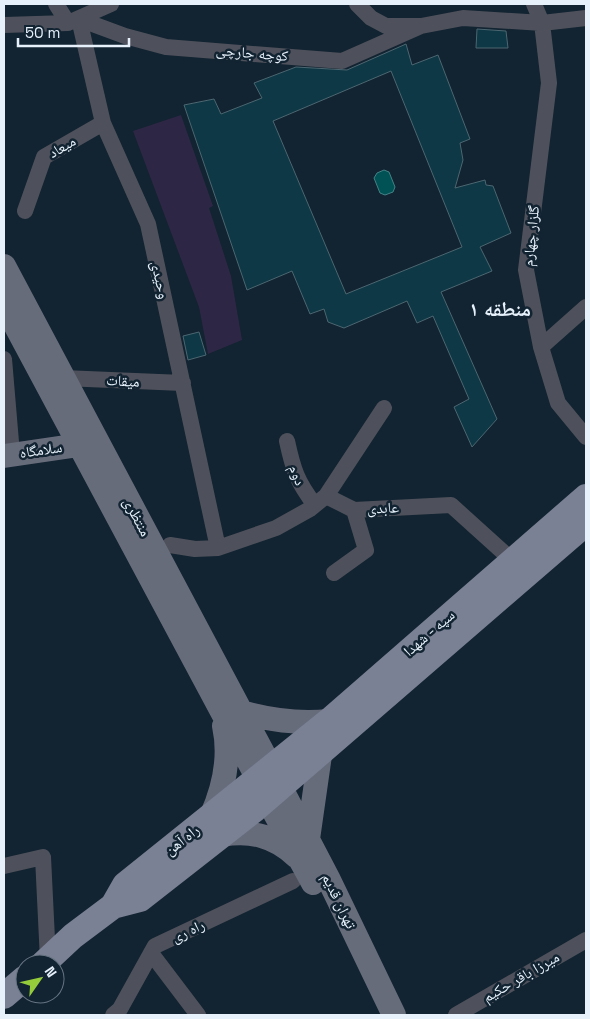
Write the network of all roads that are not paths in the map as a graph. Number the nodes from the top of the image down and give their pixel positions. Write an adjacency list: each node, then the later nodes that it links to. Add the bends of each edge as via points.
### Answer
1 (56, 4): 6 (street, وحیدی)
2 (111, 4): 6 (street)
3 (357, 4): 9 (street, via 371,18 386,26)
4 (534, 4): 7 (street, گلزار چهارم)
5 (580, 14): 7 (street)
6 (74, 21): 8 (street); 9 (street, کوچه جارچی, via 166,47 342,61); 10 (street, وحیدی)
7 (542, 23): 9 (street, via 463,18); 15 (street, گلزار چهارم, via 550,83 526,270)
8 (4, 25)
9 (421, 26)
10 (103, 123): 11 (street, میعاد, via 44,157); 18 (street, وحیدی, via 148,224)
11 (25, 211)
12 (5, 273): 17 (main road, منتظری)
13 (4, 304): 22 (main road, منتظری)
14 (586, 307): 15 (street)
15 (541, 347): 20 (street, گلزار چهارم, via 558,403)
16 (4, 358): 23 (street)
17 (63, 378): 18 (street, میقات); 32 (main road, منتظری)
18 (183, 383): 29 (street, وحیدی)
19 (384, 408): 25 (street)
20 (586, 437)
21 (287, 441): 25 (street, دوم, via 300,486)
22 (79, 444): 23 (main road, سلامگاه); 32 (main road, منتظری)
23 (8, 455)
24 (586, 497): 30 (main road, سپه - شهدا)
25 (321, 500): 26 (street, عابدی); 29 (street, via 276,528)
26 (354, 510): 30 (street, عابدی, via 451,505); 31 (street, via 366,550)
27 (586, 523): 34 (main road, سپه - شهدا)
28 (170, 545): 29 (street)
29 (218, 548)
30 (513, 561): 33 (main road, سپه - شهدا)
31 (334, 573)
32 (231, 712): 33 (main road, via 270,721); 35 (main road, منتظری); 36 (main road)
33 (329, 721): 35 (main road, سپه - شهدا)
34 (320, 755): 35 (main road, سپه - شهدا); 37 (main road)
35 (269, 784): 36 (main road, راه آهن); 37 (main road, تهران قدیم)
36 (217, 826): 37 (main road, via 264,836 289,849); 42 (main road, راه آهن, via 140,899 113,906)
37 (300, 860): 40 (street, راه ری, via 155,946); 47 (main road, تهران قدیم); 48 (main road, تهران قدیم)
38 (4, 866): 41 (street, via 43,857)
39 (586, 940): 49 (street, میرزا باقر حکیم)
40 (151, 953): 45 (street, راه ری); 46 (street)
41 (46, 954)
42 (54, 954)
43 (15, 987): 44 (main road)
44 (4, 996)
45 (114, 1015)
46 (198, 1015)
47 (383, 1015)
48 (394, 1015)
49 (456, 1015)

